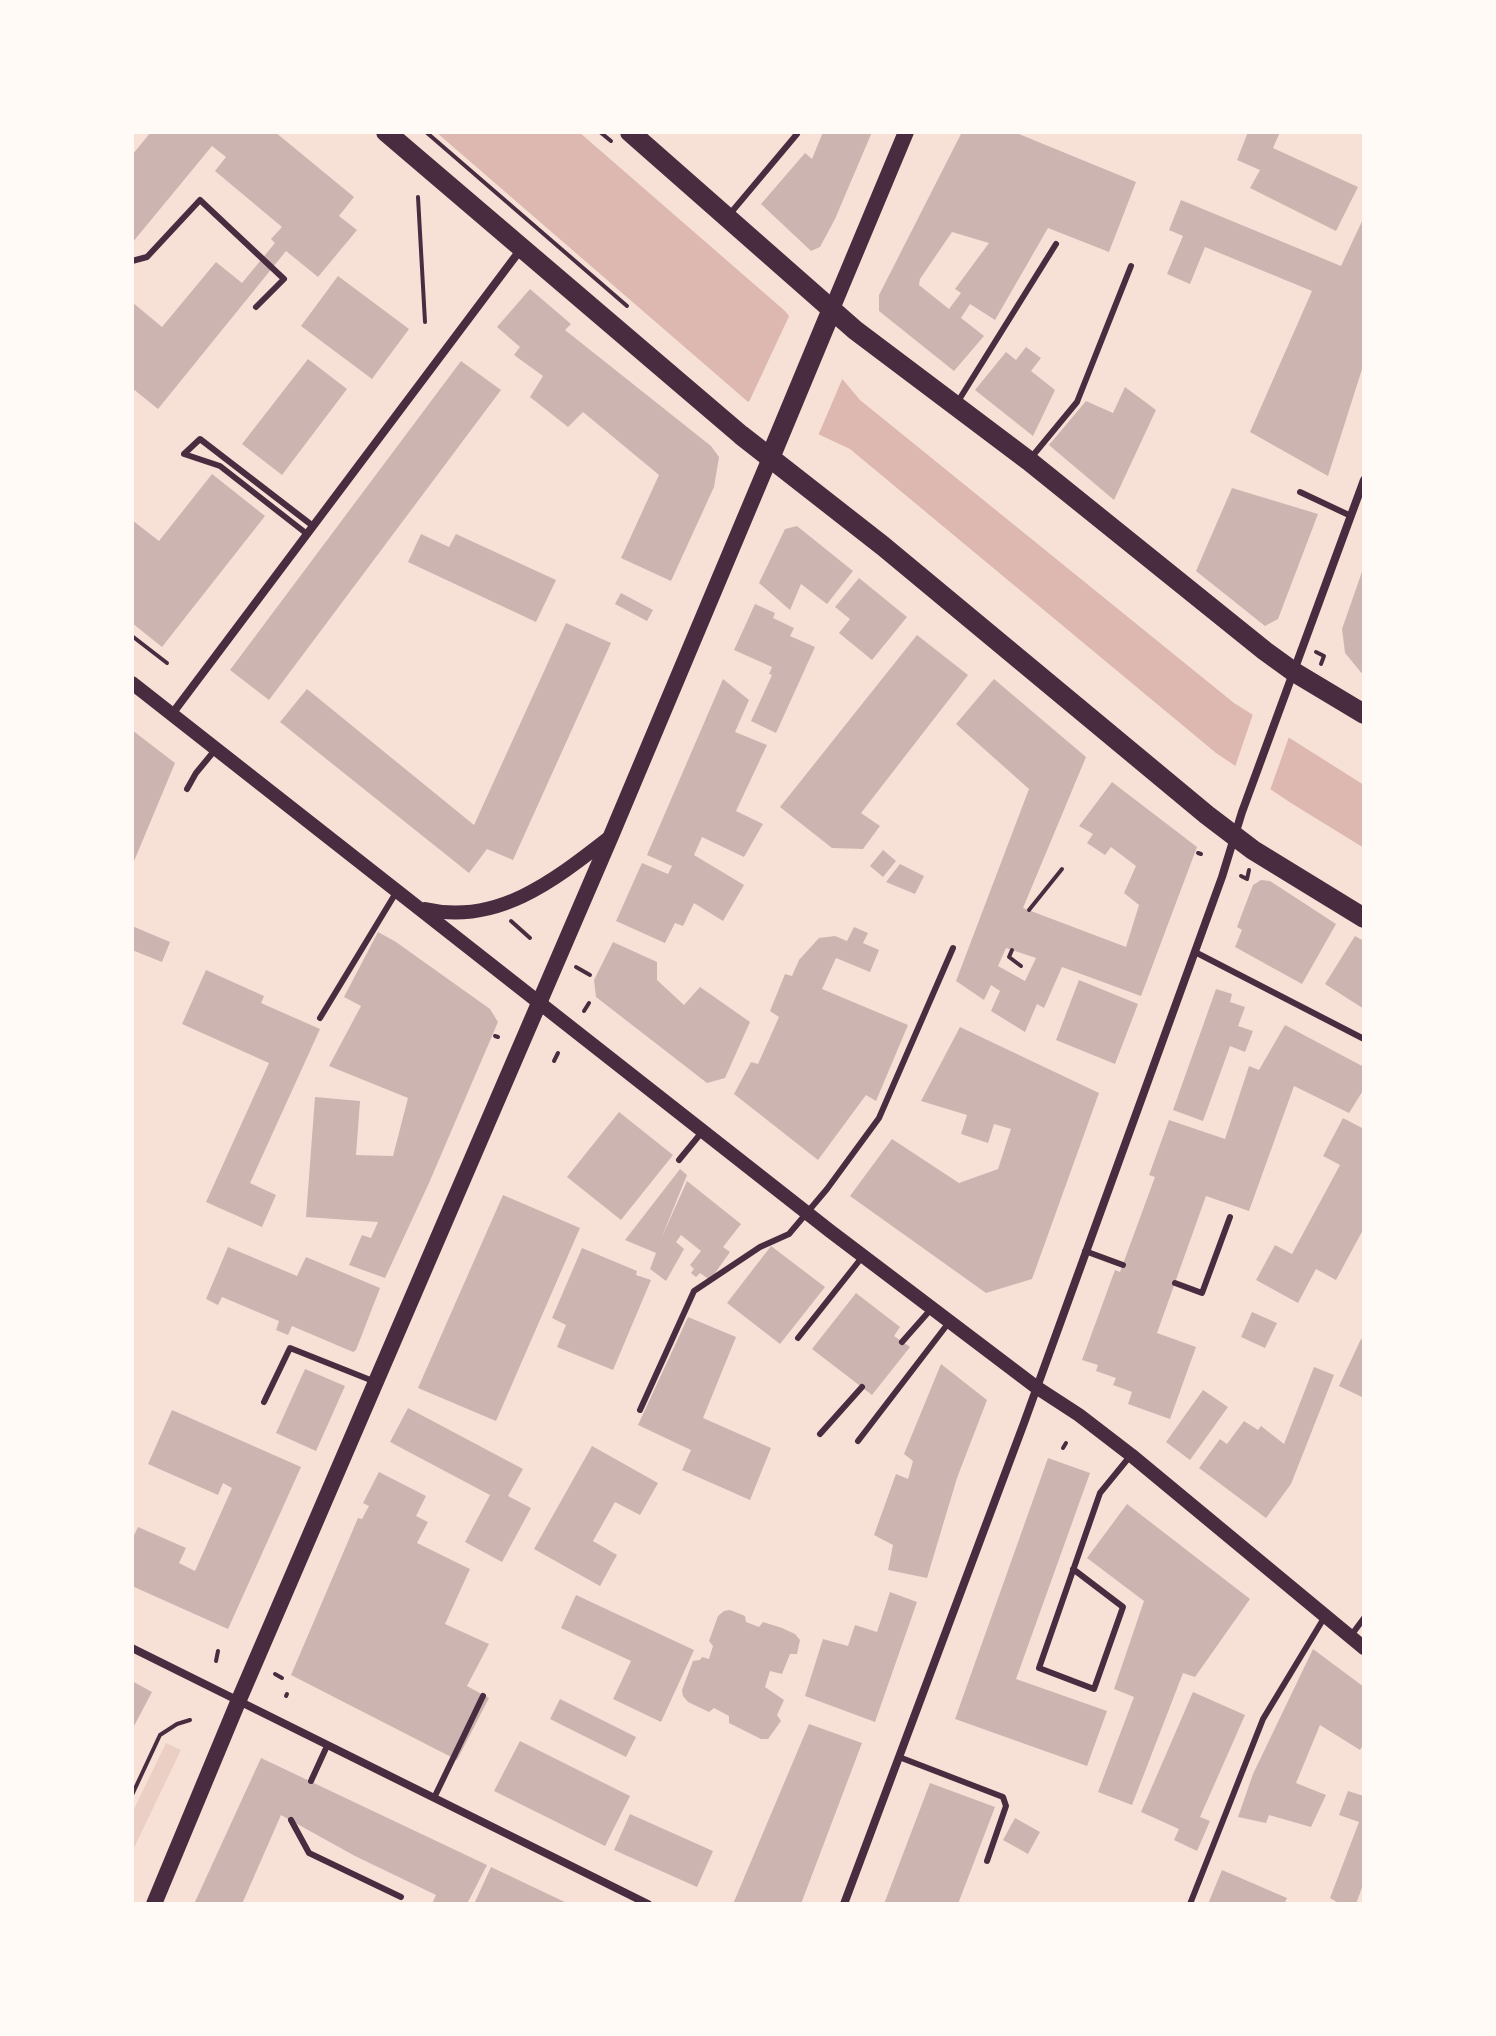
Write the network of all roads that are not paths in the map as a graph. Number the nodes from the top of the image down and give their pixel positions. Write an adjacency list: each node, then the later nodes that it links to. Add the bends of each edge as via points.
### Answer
1 (386, 132): 7 (main road)
2 (630, 132): 5 (main road)
3 (906, 132): 11 (main road)
4 (797, 134): 5 (lane)
5 (727, 218): 11 (main road)
6 (1056, 244): 12 (lane)
7 (521, 249): 13 (main road); 18 (street)
8 (132, 261): 10 (lane, via 147,257 200,200 284,279)
9 (1131, 266): 14 (lane, via 1077,402)
10 (256, 307)
11 (832, 309): 12 (main road); 13 (main road)
12 (955, 406): 14 (main road)
13 (770, 458): 25 (main road); 26 (main road)
14 (1029, 461): 19 (main road)
15 (1364, 480): 17 (street)
16 (1300, 492): 17 (lane)
17 (1351, 516): 19 (street)
18 (310, 530): 18 (lane, via 200,439 184,454 220,466); 21 (street)
19 (1294, 672): 22 (main road); 25 (street)
20 (132, 683): 21 (street)
21 (172, 714): 23 (street)
22 (1364, 714)
23 (216, 748): 24 (lane); 27 (street)
24 (187, 789)
25 (1234, 835): 29 (main road); 31 (street)
26 (611, 836): 28 (street, via 559,875 497,908 463,914); 32 (main road)
27 (398, 890): 28 (street); 33 (lane)
28 (421, 908): 32 (street)
29 (1364, 918)
30 (953, 948): 37 (lane, via 879,1118)
31 (1195, 952): 34 (lane); 39 (street)
32 (539, 1004): 35 (street); 47 (main road)
33 (320, 1018)
34 (1364, 1039)
35 (703, 1131): 36 (lane); 37 (street)
36 (679, 1160)
37 (808, 1211): 40 (street); 51 (lane, via 789,1234 694,1291)
38 (1230, 1217): 42 (lane, via 1202,1293)
39 (1085, 1251): 41 (lane); 49 (street)
40 (864, 1255): 43 (street); 45 (lane)
41 (1123, 1265)
42 (1175, 1283)
43 (932, 1307): 44 (street); 46 (lane)
44 (950, 1321): 49 (street); 53 (lane)
45 (798, 1338)
46 (902, 1342)
47 (376, 1383): 50 (lane, via 290,1348); 62 (main road)
48 (862, 1387): 52 (lane)
49 (1036, 1387): 54 (street); 64 (street)
50 (264, 1402)
51 (640, 1410)
52 (820, 1434)
53 (858, 1441)
54 (1131, 1455): 55 (lane, via 1100,1493); 56 (street)
55 (1073, 1569): 55 (lane, via 1039,1668 1094,1689 1123,1607)
56 (1324, 1618): 58 (street); 73 (lane, via 1263,1719)
57 (1364, 1618): 58 (lane)
58 (1350, 1637): 60 (street)
59 (132, 1648): 62 (street)
60 (1364, 1648)
61 (483, 1696): 66 (lane)
62 (238, 1702): 63 (street); 70 (main road)
63 (327, 1746): 65 (lane); 66 (street)
64 (899, 1757): 68 (lane, via 1003,1797 1006,1806); 72 (street)
65 (311, 1781)
66 (434, 1798): 71 (street)
67 (291, 1820): 69 (lane, via 309,1853)
68 (987, 1861)
69 (401, 1897)
70 (154, 1904)
71 (648, 1904)
72 (844, 1904)
73 (1190, 1904)

